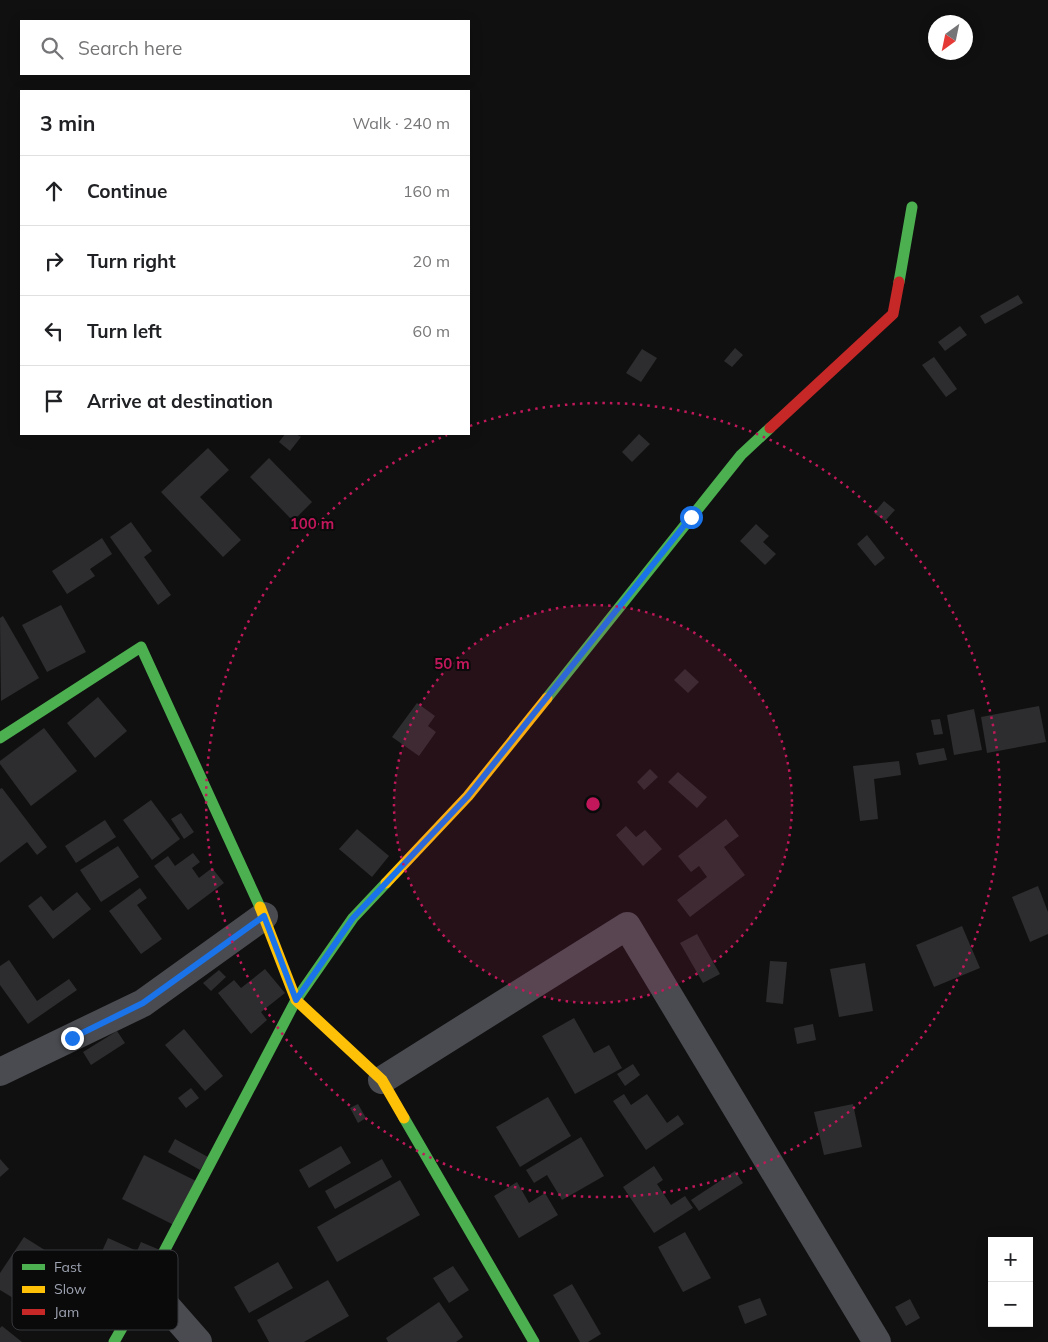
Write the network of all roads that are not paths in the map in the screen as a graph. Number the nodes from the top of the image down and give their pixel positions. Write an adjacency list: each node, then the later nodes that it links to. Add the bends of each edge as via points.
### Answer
1 (912, 207): 4 (street, via 893,314 741,455 468,796 353,918)
2 (0, 738): 3 (street, via 140,647)
3 (264, 916): 4 (street); 5 (street, via 143,1003)
4 (296, 1000): 6 (street); 7 (street)
5 (0, 1072)
6 (382, 1080): 12 (street); 13 (street, via 627,926)
7 (165, 1250)
8 (178, 1319): 11 (street)
9 (121, 1330): 10 (street)
10 (114, 1342)
11 (198, 1342)
12 (534, 1342)
13 (877, 1342)

